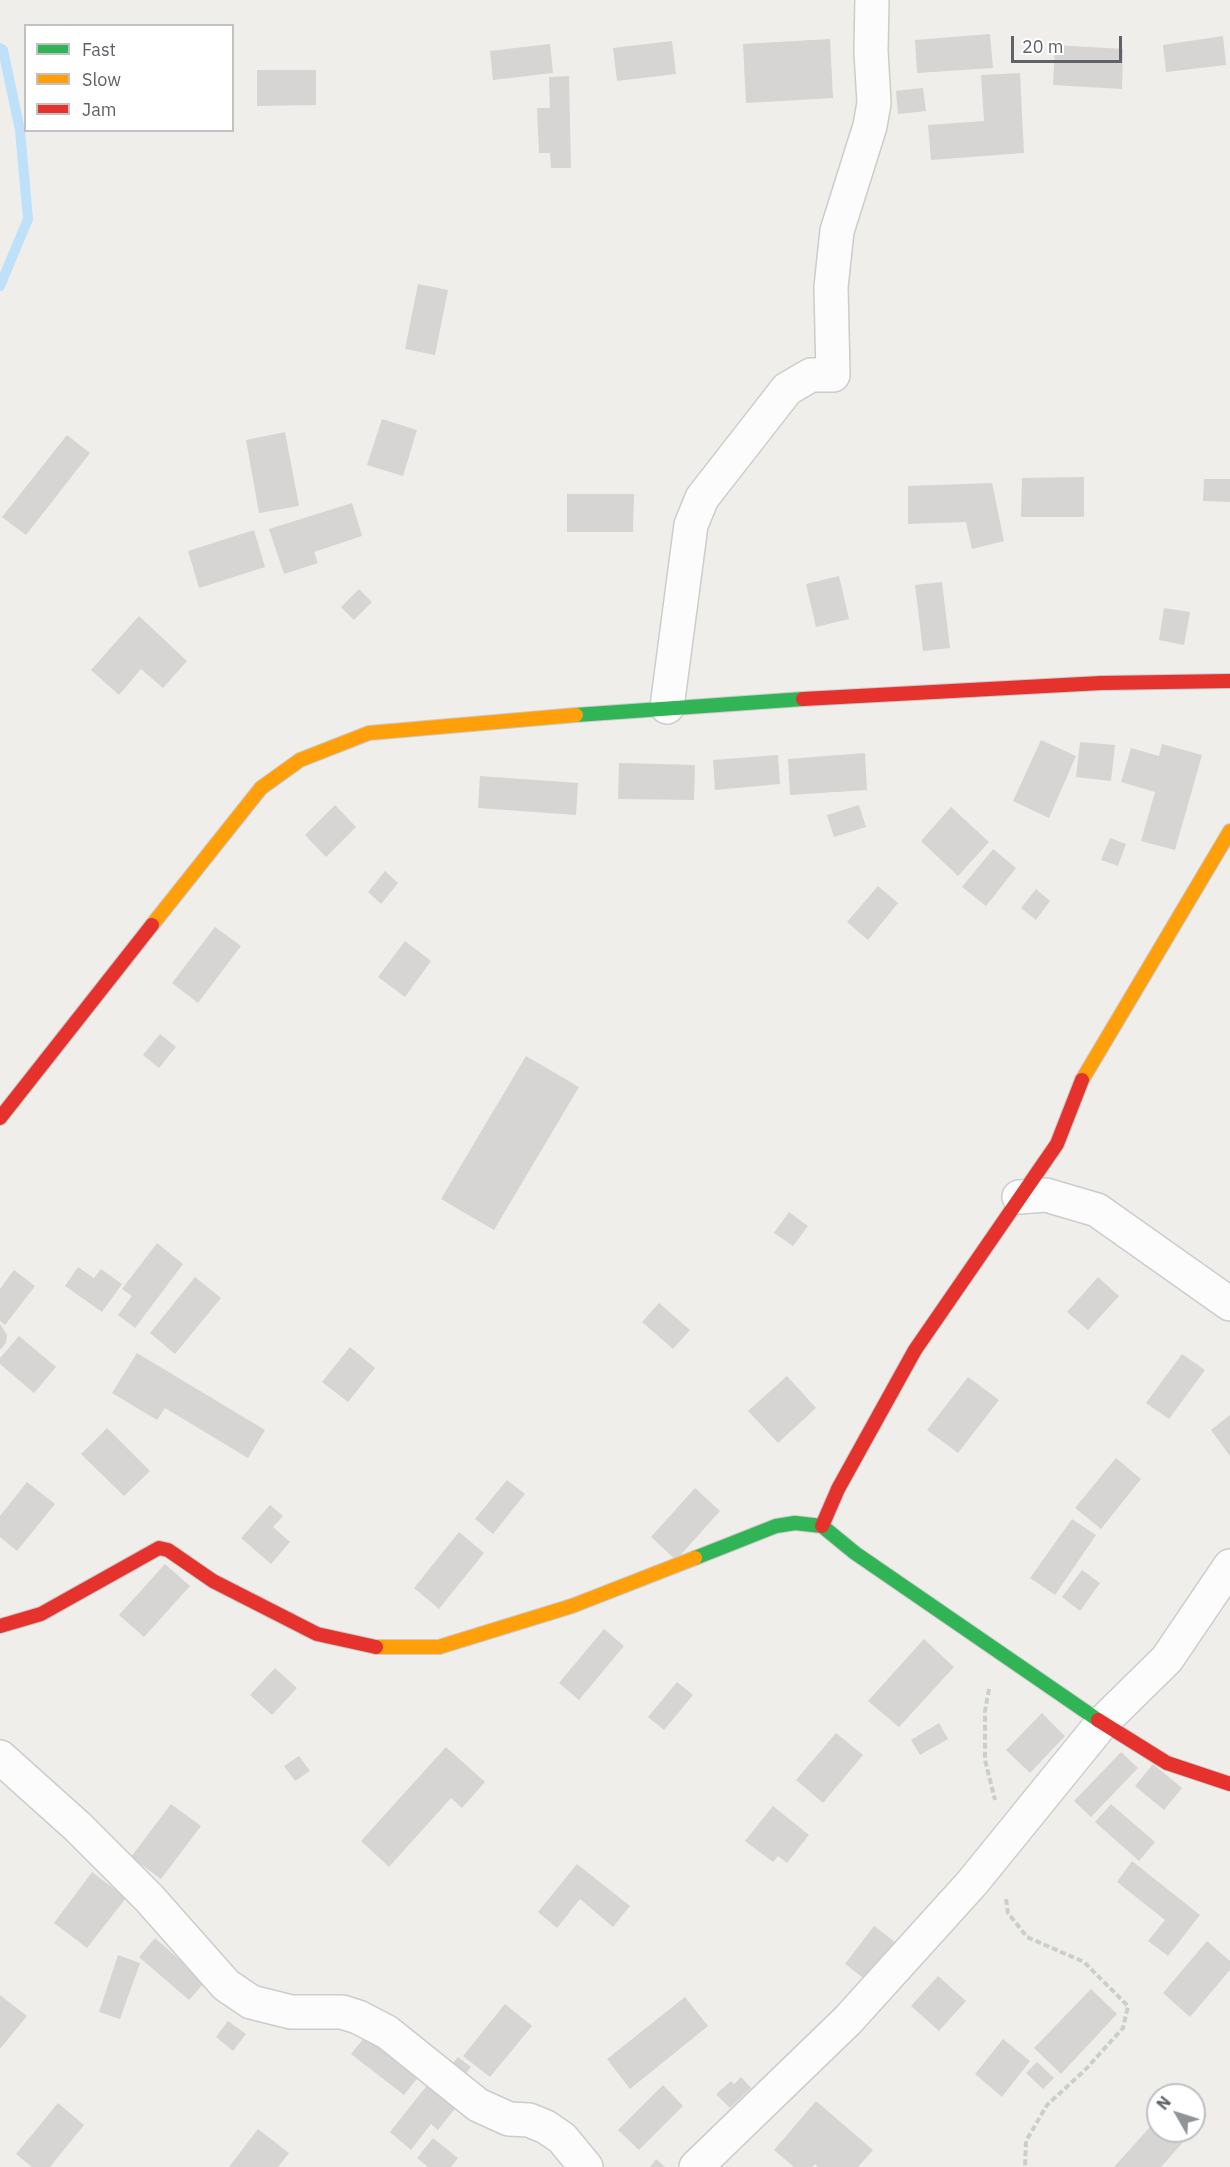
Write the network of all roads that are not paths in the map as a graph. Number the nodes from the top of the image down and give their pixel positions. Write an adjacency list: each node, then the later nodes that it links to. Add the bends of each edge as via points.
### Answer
1 (872, 0): 3 (street, via 874,103 837,231 831,287 833,375 811,375 787,389 702,498 691,525)
2 (1230, 681): 3 (street, via 1101,683)
3 (667, 707): 5 (street, via 369,733 300,760 261,788)
4 (1230, 831): 6 (street, via 1084,1076 1057,1144)
5 (0, 1118)
6 (1019, 1197): 7 (street, via 1046,1195 1097,1210); 8 (street, via 915,1350 838,1489)
7 (1230, 1304)
8 (822, 1526): 10 (street, via 795,1523 776,1527 572,1606 439,1647 383,1649 316,1634 159,1548 41,1614); 11 (street, via 855,1553)
9 (1230, 1566): 11 (street, via 1167,1659)
10 (0, 1626)
11 (1102, 1723): 13 (street, via 1167,1763); 15 (street, via 972,1883 848,2020)
12 (0, 1757): 14 (street, via 78,1827 234,1990 252,2002 291,2012 342,2012 358,2017 387,2032 478,2105 509,2120 529,2120 546,2127 562,2138)
13 (1230, 1784)
14 (586, 2167)
15 (696, 2167)

